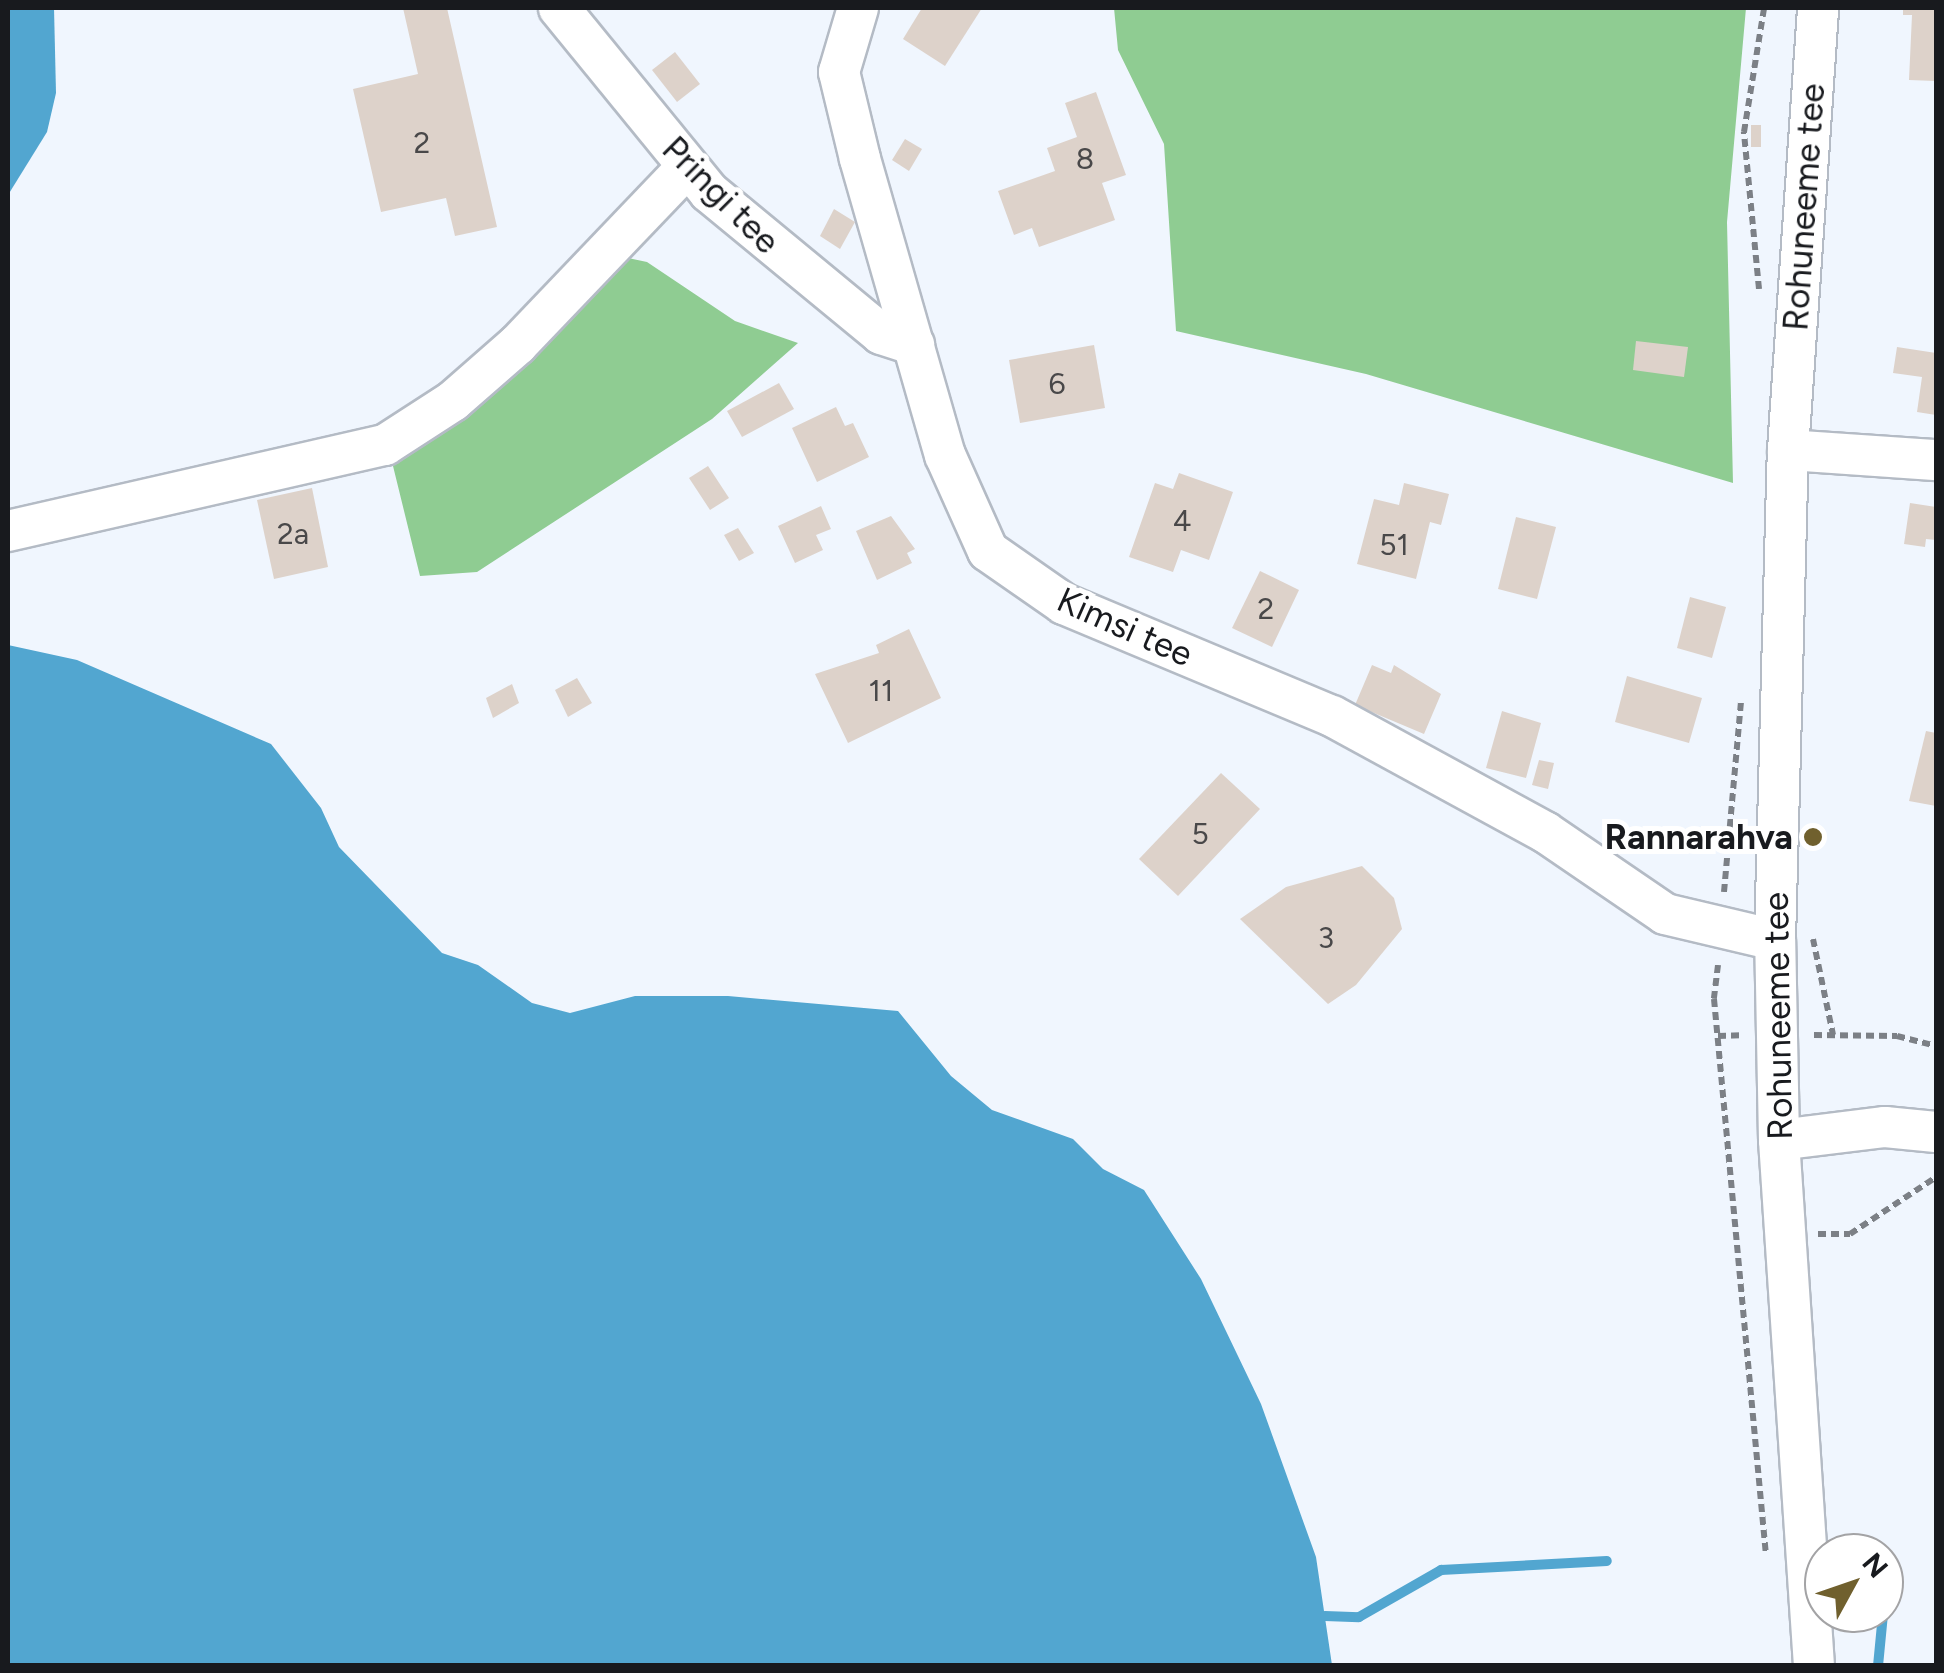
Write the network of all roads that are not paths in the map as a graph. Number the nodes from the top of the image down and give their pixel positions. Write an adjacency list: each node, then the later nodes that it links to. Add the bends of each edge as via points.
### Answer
1 (559, 8): 4 (street, Pringi tee)
2 (858, 8): 5 (street, Kimsi tee, via 839,72)
3 (1818, 8): 6 (street, Rohuneeme tee)
4 (686, 168): 5 (street, Pringi tee, via 880,334); 8 (street, via 518,344 452,401 385,445)
5 (914, 346): 10 (street, Kimsi tee, via 944,455 988,551 1064,604 1332,716 1545,832 1665,914)
6 (1788, 450): 7 (street); 9 (street, Rohuneeme tee)
7 (1936, 460)
8 (8, 531)
9 (1779, 713): 10 (street, Rohuneeme tee); 11 (street, via 1798,763 1800,938)
10 (1775, 940): 11 (street, Rohuneeme tee)
11 (1777, 1034): 13 (street, Rohuneeme tee)
12 (1936, 1132): 13 (street, via 1885,1127)
13 (1780, 1140): 14 (street, Rohuneeme tee)
14 (1814, 1666)

